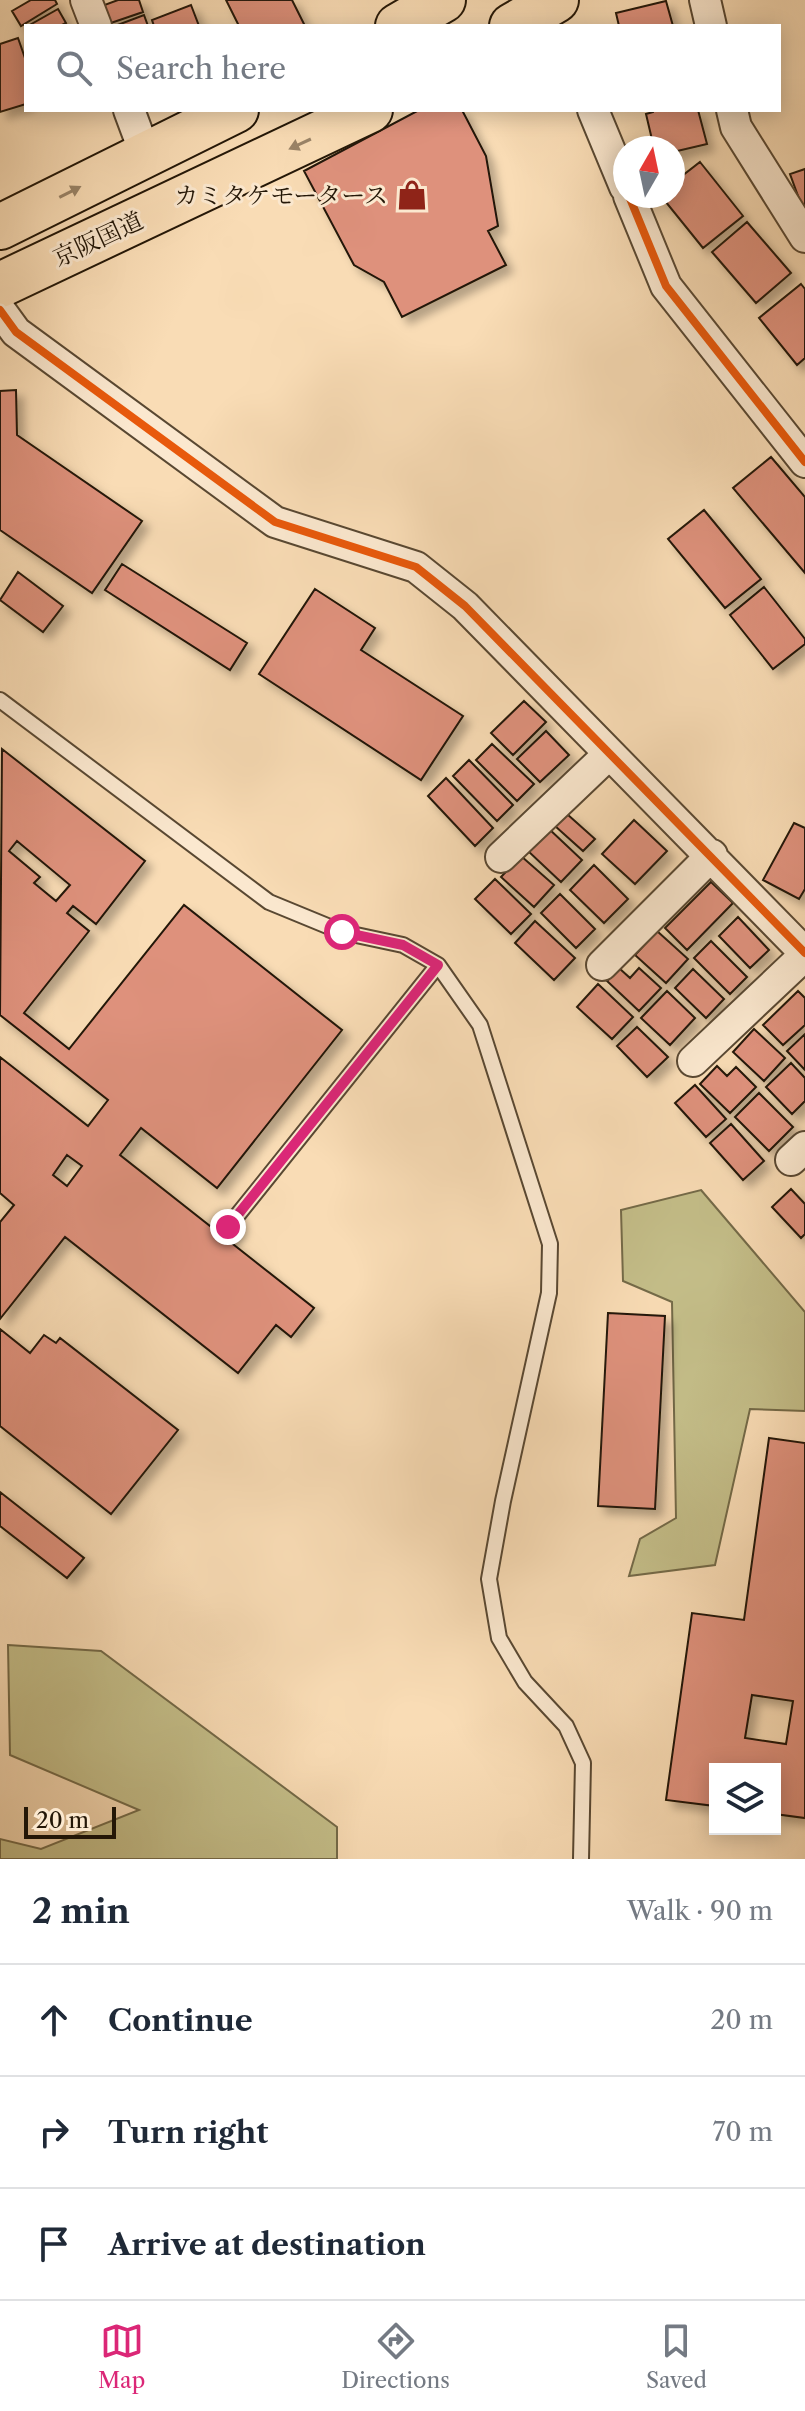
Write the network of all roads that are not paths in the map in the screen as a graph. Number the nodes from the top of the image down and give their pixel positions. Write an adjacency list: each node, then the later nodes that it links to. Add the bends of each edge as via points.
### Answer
1 (86, 0): 5 (street)
2 (443, 0): 6 (highway)
3 (705, 0): 8 (street)
4 (554, 10): 7 (highway)
5 (95, 24)
6 (401, 24)
7 (517, 24)
8 (711, 24)
9 (130, 112): 14 (street)
10 (232, 112): 14 (highway)
11 (366, 112): 19 (highway, 京阪国道, one-way to 19)
12 (594, 112): 15 (street)
13 (732, 112): 18 (street, via 736,127)
14 (145, 153): 17 (highway, one-way to 14)
15 (613, 158)
16 (634, 208): 21 (street, via 666,286)
17 (0, 227)
18 (805, 237)
19 (0, 285)
20 (0, 310): 23 (street, via 16,332 275,522 416,567 465,606)
21 (805, 462)
22 (0, 700): 27 (lane, via 269,902 342,932 403,945)
23 (609, 754): 24 (street); 25 (street)
24 (712, 855): 26 (street); 28 (street)
25 (501, 857)
26 (805, 954): 29 (street)
27 (438, 965): 30 (lane); 31 (lane, via 480,1025 550,1244 549,1293 489,1579 499,1638 525,1682 566,1726 583,1763)
28 (602, 965)
29 (693, 1061)
30 (228, 1227)
31 (581, 1859)

